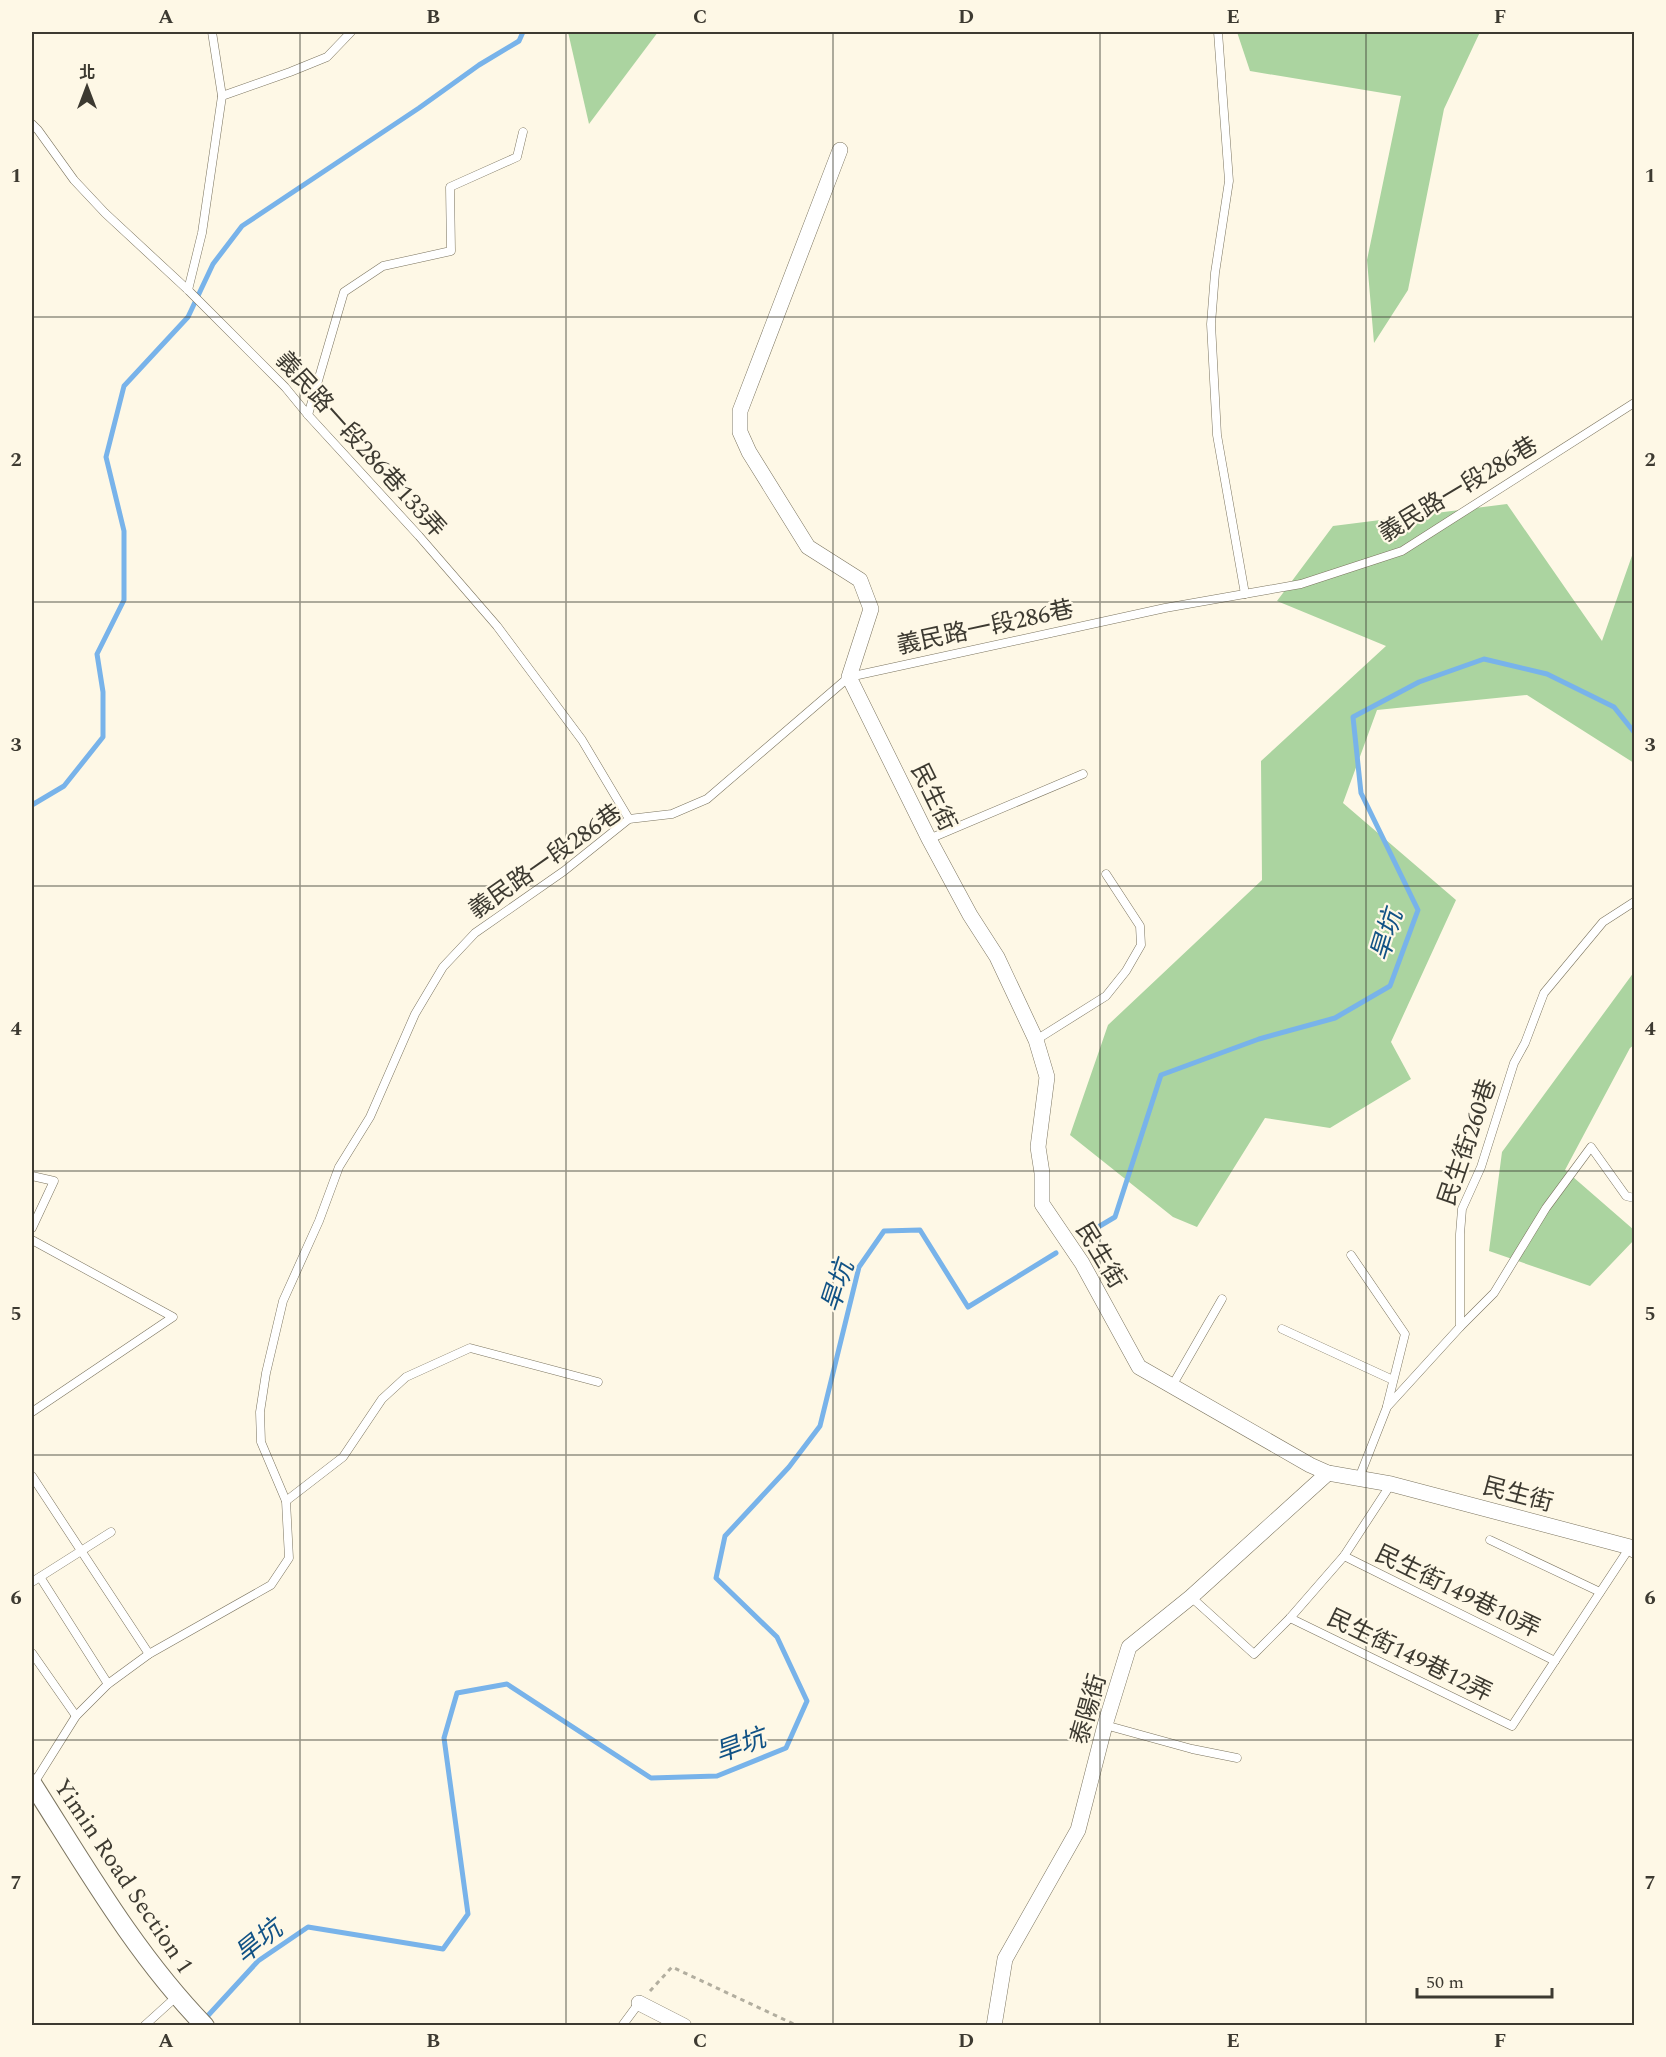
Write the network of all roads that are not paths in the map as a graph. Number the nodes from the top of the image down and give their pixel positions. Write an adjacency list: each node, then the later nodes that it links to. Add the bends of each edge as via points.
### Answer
1 (212, 32): 4 (lane)
2 (351, 32): 4 (lane, via 327,57)
3 (1218, 32): 11 (lane, via 1229,181 1211,324 1217,435)
4 (222, 96): 8 (lane, via 202,233)
5 (32, 124): 8 (lane, 義民路一段286巷133弄, via 97,205)
6 (523, 132): 10 (lane, via 517,157 450,187 451,251 382,266 344,292)
7 (840, 150): 12 (street, via 740,411 740,432 808,547 860,580 871,609)
8 (189, 291): 10 (lane, 義民路一段286巷133弄)
9 (1635, 403): 11 (lane, 義民路一段286巷, via 1402,551 1301,584)
10 (308, 415): 14 (lane, 義民路一段286巷133弄, via 497,626 582,740)
11 (1245, 594): 12 (lane, 義民路一段286巷)
12 (849, 677): 14 (lane, 義民路一段286巷, via 707,800 672,814); 15 (street, 民生街)
13 (1083, 774): 15 (lane)
14 (629, 819): 36 (lane, 義民路一段286巷, via 564,871 475,933 443,967 415,1014 370,1118 339,1167 320,1221 283,1302 260,1412 261,1442)
15 (929, 839): 18 (street, 民生街, via 997,957)
16 (1106, 874): 18 (lane, via 1140,926 1141,945 1106,996)
17 (1635, 902): 25 (lane, 民生街260巷, via 1603,921 1544,993 1514,1063 1481,1167 1462,1209)
18 (1036, 1040): 29 (street, 民生街, via 1047,1077 1038,1146 1042,1204 1082,1263 1139,1367)
19 (32, 1176): 21 (lane, via 54,1181)
20 (1635, 1198): 25 (lane, via 1626,1196 1591,1147 1546,1208 1494,1293)
21 (32, 1228)
22 (32, 1240): 31 (lane, via 173,1317)
23 (1351, 1255): 27 (lane, via 1405,1334)
24 (1222, 1299): 29 (lane)
25 (1460, 1327): 30 (lane)
26 (1282, 1329): 27 (lane)
27 (1393, 1380): 30 (lane)
28 (598, 1382): 36 (lane, via 470,1348 406,1377 382,1399 343,1457)
29 (1172, 1386): 32 (street, 民生街)
30 (1386, 1407): 34 (lane)
31 (32, 1412)
32 (1328, 1473): 34 (street, 民生街); 45 (street, 泰陽街)
33 (32, 1476): 40 (lane)
34 (1359, 1478): 35 (street, 民生街)
35 (1391, 1484): 39 (street, 民生街); 41 (lane)
36 (286, 1501): 48 (lane, 義民路一段286巷, via 289,1558 271,1585)
37 (111, 1533): 40 (lane)
38 (1490, 1540): 44 (lane)
39 (1632, 1548): 44 (lane)
40 (81, 1551): 42 (lane); 48 (lane)
41 (1344, 1556): 46 (lane); 49 (lane, 民生街149巷10弄)
42 (40, 1577): 43 (lane); 50 (lane)
43 (32, 1582)
44 (1600, 1592): 49 (lane)
45 (1191, 1597): 46 (lane, via 1254,1654); 52 (street, 泰陽街, via 1129,1647)
46 (1290, 1618): 49 (lane, 民生街149巷12弄, via 1512,1726)
47 (32, 1653): 51 (lane)
48 (149, 1654): 50 (lane, 義民路一段286巷)
49 (1555, 1660)
50 (108, 1684): 51 (lane, 義民路一段286巷)
51 (76, 1716): 54 (lane, 義民路一段286巷)
52 (1105, 1725): 53 (lane); 61 (street, 泰陽街, via 1078,1830 1005,1959)
53 (1238, 1758)
54 (32, 1784): 55 (street, Yimin Road Section 1, via 105,1897)
55 (176, 1996): 57 (lane); 58 (street, Yimin Road Section 1)
56 (639, 2003): 59 (lane); 60 (street)
57 (144, 2025)
58 (205, 2025)
59 (622, 2025)
60 (684, 2025)
61 (994, 2025)

